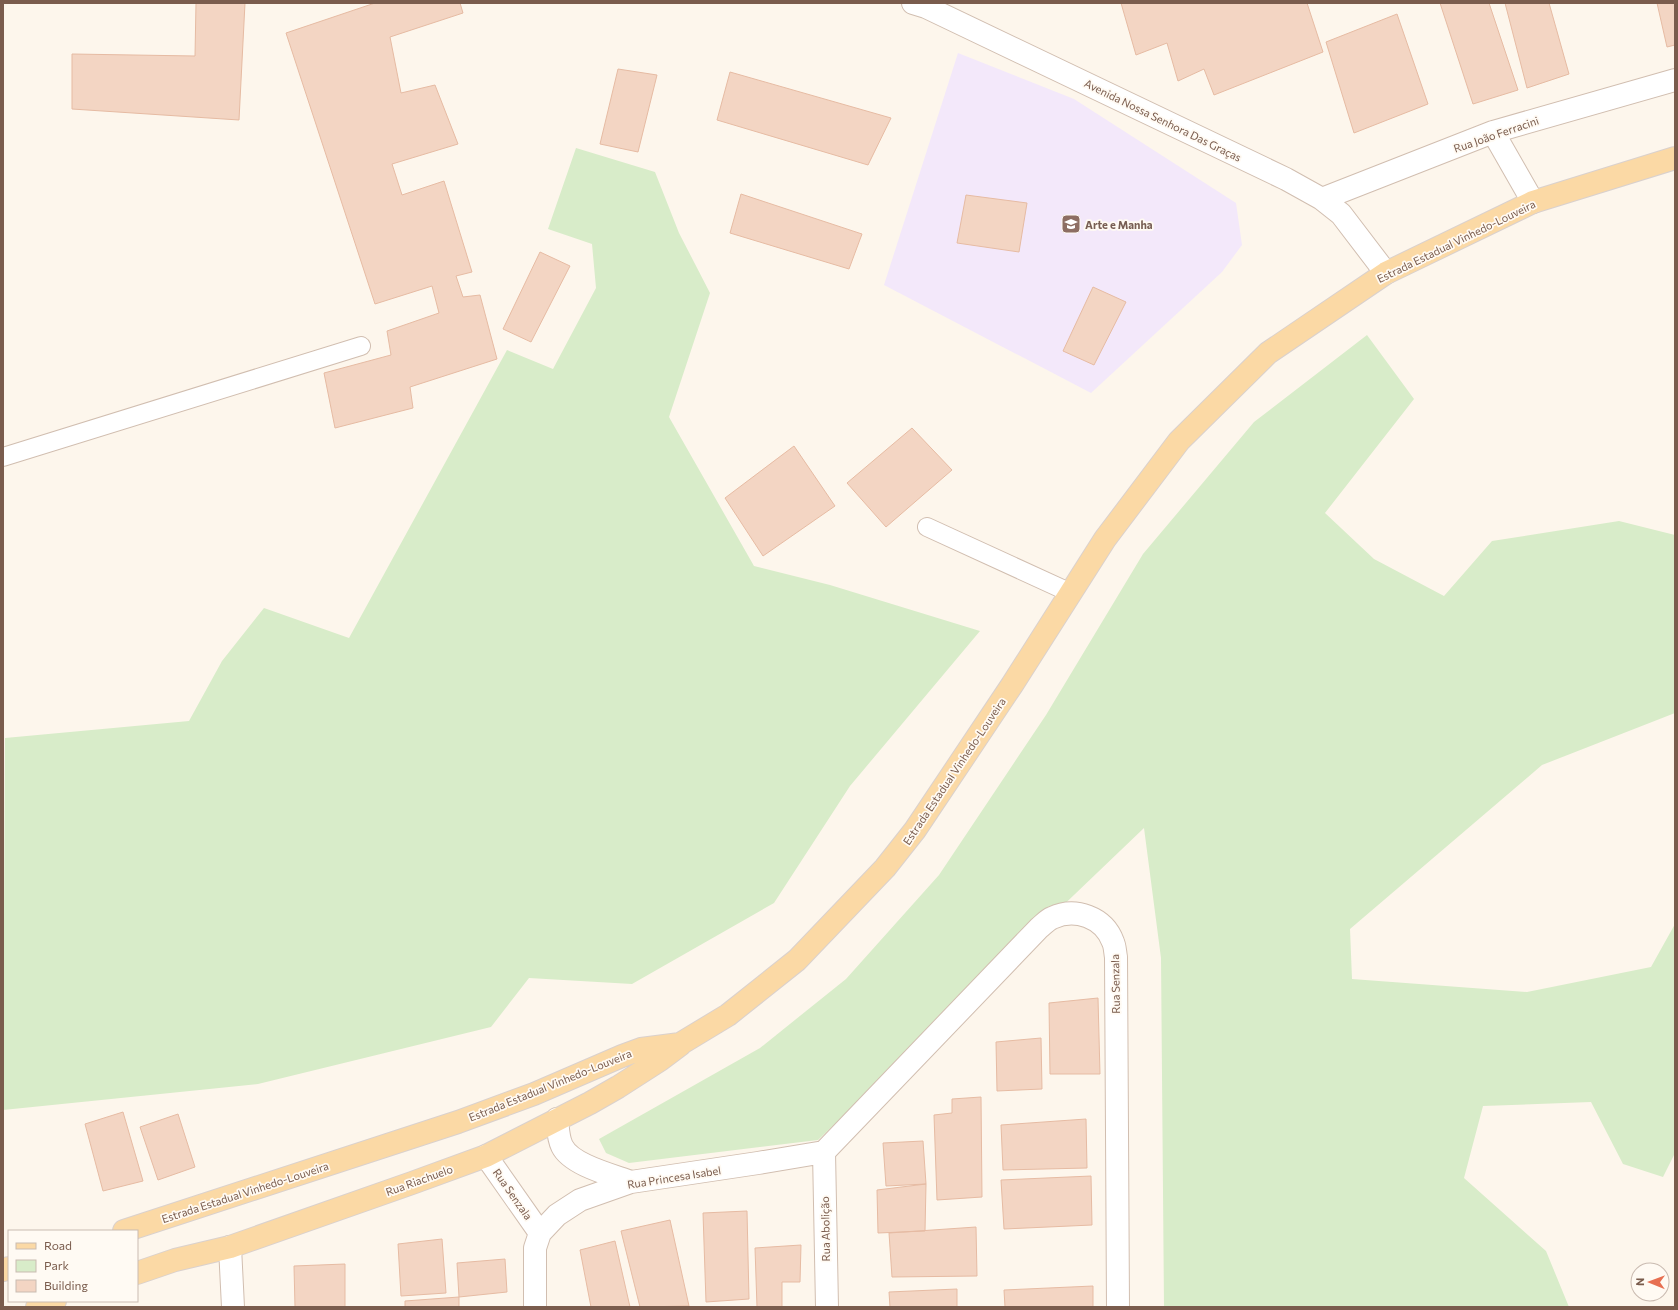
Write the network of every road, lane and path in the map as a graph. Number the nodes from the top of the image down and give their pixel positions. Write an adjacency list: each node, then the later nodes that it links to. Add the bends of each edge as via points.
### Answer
1 (913, 3): 5 (street, Avenida Nossa Senhora Das Graças, via 1278,175)
2 (1675, 80): 3 (street, Rua João Ferracini)
3 (1493, 132): 5 (street, Rua João Ferracini); 6 (street)
4 (1675, 158): 6 (main road, Estrada Estadual Vinhedo-Louveira)
5 (1322, 199): 7 (street, Avenida Nossa Senhora Das Graças, via 1341,214)
6 (1532, 202): 7 (main road, Estrada Estadual Vinhedo-Louveira)
7 (1386, 273): 11 (main road, Estrada Estadual Vinhedo-Louveira, via 1268,353 1179,441 1105,539)
8 (361, 346): 9 (lane)
9 (3, 458)
10 (927, 527): 11 (lane)
11 (1071, 593): 12 (main road, Estrada Estadual Vinhedo-Louveira, via 919,824 885,868 797,960 728,1015)
12 (680, 1044): 13 (main road, Rua Riachuelo, via 618,1087); 17 (main road, Estrada Estadual Vinhedo-Louveira, via 641,1049 534,1094 458,1122)
13 (557, 1119): 15 (main road, Rua Riachuelo); 16 (street, via 562,1148 590,1167)
14 (824, 1152): 16 (street, Rua Princesa Isabel); 25 (street, Rua Abolição); 26 (street, Rua Senzala, via 1039,928 1051,918 1066,914 1080,914 1094,919 1106,929 1113,942 1116,957)
15 (486, 1156): 18 (street, Rua Senzala); 19 (main road, Rua Riachuelo)
16 (631, 1182): 18 (street, Rua Princesa Isabel, via 580,1200 557,1215)
17 (127, 1230)
18 (540, 1233): 24 (street, Rua Princesa Isabel, via 535,1248)
19 (230, 1246): 20 (main road, Rua Riachuelo); 23 (street)
20 (138, 1273)
21 (52, 1302): 22 (main road)
22 (37, 1307)
23 (233, 1307)
24 (535, 1307)
25 (827, 1307)
26 (1118, 1307)

